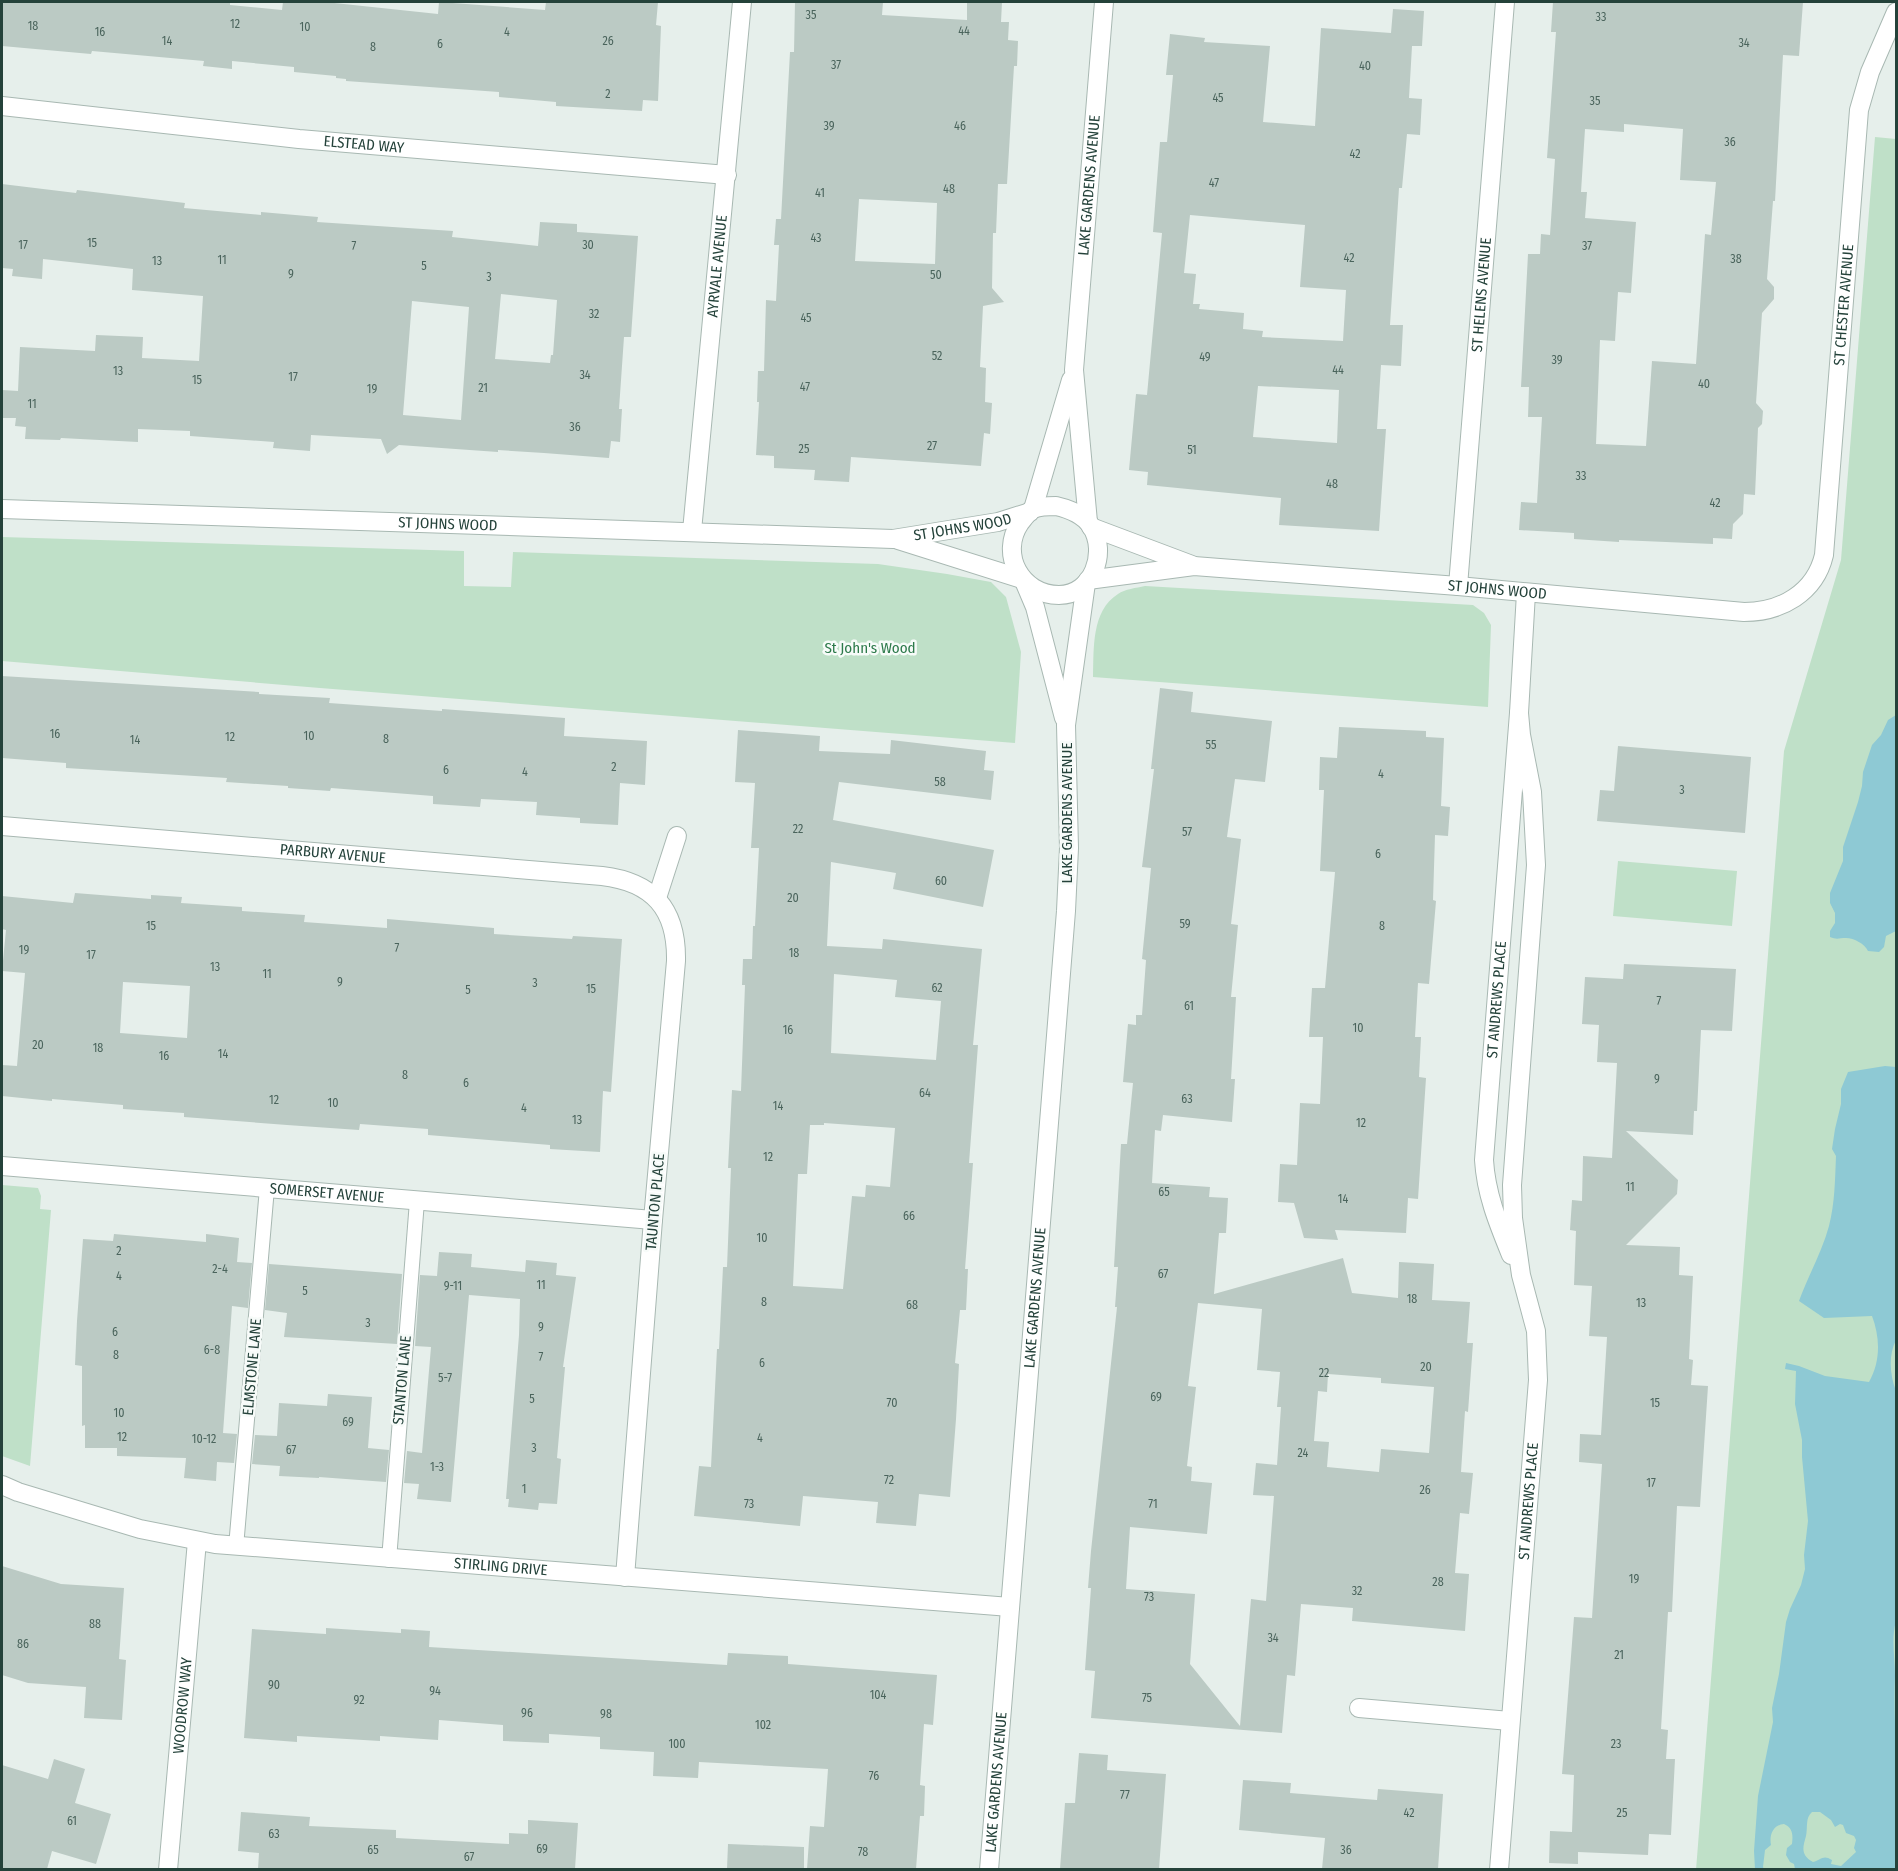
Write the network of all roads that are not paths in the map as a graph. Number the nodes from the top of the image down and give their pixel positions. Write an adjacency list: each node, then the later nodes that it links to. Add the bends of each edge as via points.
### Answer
1 (742, 2): 6 (street, AYRVALE AVENUE)
2 (1104, 2): 7 (street, LAKE GARDENS AVENUE)
3 (1505, 2): 16 (street, ST HELENS AVENUE)
4 (1896, 12): 18 (street, ST CHESTER AVENUE, via 1870,72 1857,122 1824,555 1816,576)
5 (2, 106): 6 (street, ELSTEAD WAY, via 299,139)
6 (727, 175): 11 (street, AYRVALE AVENUE)
7 (1074, 369): 9 (street, LAKE GARDENS AVENUE); 10 (street, LAKE GARDENS AVENUE)
8 (2, 509): 11 (street, ST JOHNS WOOD)
9 (1031, 511): 10 (street, via 1047,506 1064,508); 12 (street, ST JOHNS WOOD, via 998,522); 14 (street, via 1016,530 1012,547 1014,564)
10 (1089, 524): 13 (street, ST JOHNS WOOD); 15 (street, via 1098,543 1098,560)
11 (692, 531): 12 (street, ST JOHNS WOOD)
12 (893, 539): 14 (street, ST JOHNS WOOD)
13 (1194, 566): 15 (street, ST JOHNS WOOD); 16 (street, ST JOHNS WOOD)
14 (1023, 580): 15 (street, via 1042,592 1060,595); 20 (street, LAKE GARDENS AVENUE, via 1035,607)
15 (1087, 582): 20 (street, LAKE GARDENS AVENUE)
16 (1458, 586): 17 (street, ST JOHNS WOOD)
17 (1526, 593): 18 (street, ST JOHNS WOOD, via 1755,612 1772,609); 19 (street, ST ANDREWS PLACE)
18 (1796, 596)
19 (1519, 713): 28 (street, ST ANDREWS PLACE, via 1532,792 1536,865 1512,1166 1513,1218); 28 (street, ST ANDREWS PLACE, via 1484,1160 1492,1209)
20 (1066, 725): 34 (street, LAKE GARDENS AVENUE, via 1066,911)
21 (2, 826): 23 (street, PARBURY AVENUE, via 602,876 634,883)
22 (677, 836): 23 (street)
23 (657, 898): 27 (street, TAUNTON PLACE, via 670,920 676,948)
24 (2, 1166): 25 (street, SOMERSET AVENUE)
25 (267, 1188): 26 (street, SOMERSET AVENUE); 31 (lane, ELMSTONE LANE)
26 (417, 1201): 27 (street, SOMERSET AVENUE); 32 (lane, STANTON LANE)
27 (653, 1220): 33 (street, TAUNTON PLACE)
28 (1522, 1281): 36 (street, ST ANDREWS PLACE, via 1536,1331 1538,1380)
29 (2, 1485): 30 (street, STIRLING DRIVE, via 140,1529)
30 (197, 1541): 31 (street, STIRLING DRIVE); 37 (street, WOODROW WAY)
31 (236, 1546): 32 (street, STIRLING DRIVE)
32 (389, 1560): 33 (street, STIRLING DRIVE)
33 (625, 1576): 34 (street, STIRLING DRIVE)
34 (1010, 1607): 38 (street, LAKE GARDENS AVENUE)
35 (1359, 1708): 36 (street)
36 (1510, 1721): 39 (street, ST ANDREWS PLACE)
37 (168, 1869)
38 (989, 1869)
39 (1499, 1869)

